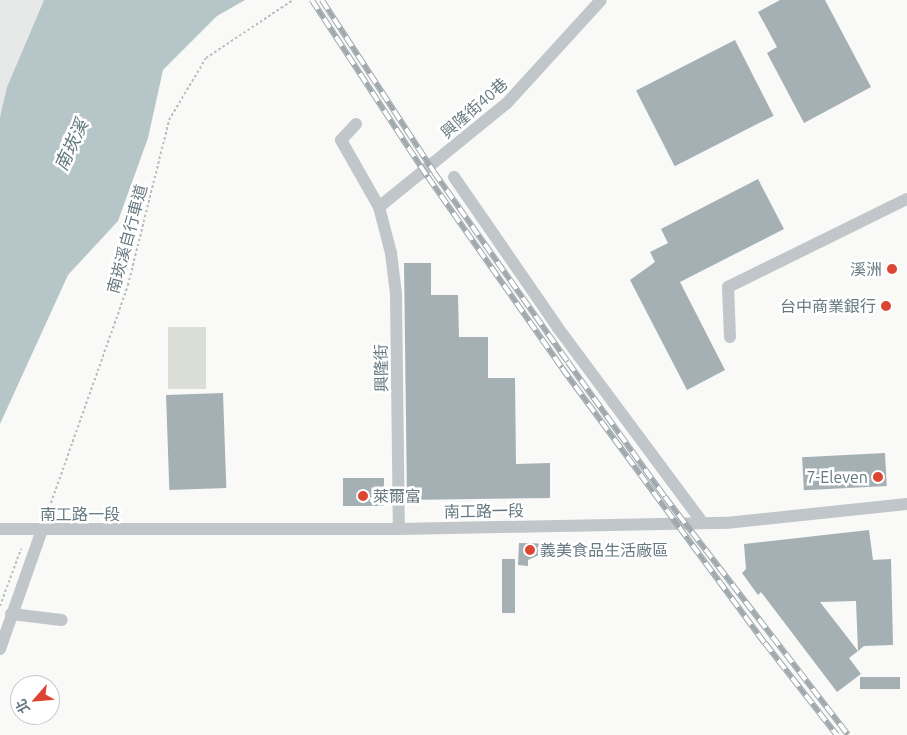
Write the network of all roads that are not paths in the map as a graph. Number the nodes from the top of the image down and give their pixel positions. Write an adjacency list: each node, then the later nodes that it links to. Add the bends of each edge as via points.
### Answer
1 (601, 0): 5 (street, 興隆街40巷, via 507,104)
2 (356, 124): 5 (street, 興隆街, via 341,140)
3 (454, 177): 8 (street, via 558,328)
4 (907, 199): 6 (street, via 728,287)
5 (379, 207): 9 (street, 興隆街, via 391,253 396,294)
6 (730, 337)
7 (907, 504): 8 (street, 南工路一段)
8 (702, 523): 9 (street, 南工路一段)
9 (399, 529): 11 (street, 南工路一段)
10 (0, 530): 11 (street, 南工路一段)
11 (37, 530): 12 (street)
12 (11, 614): 13 (street); 14 (street)
13 (62, 620)
14 (0, 649)

